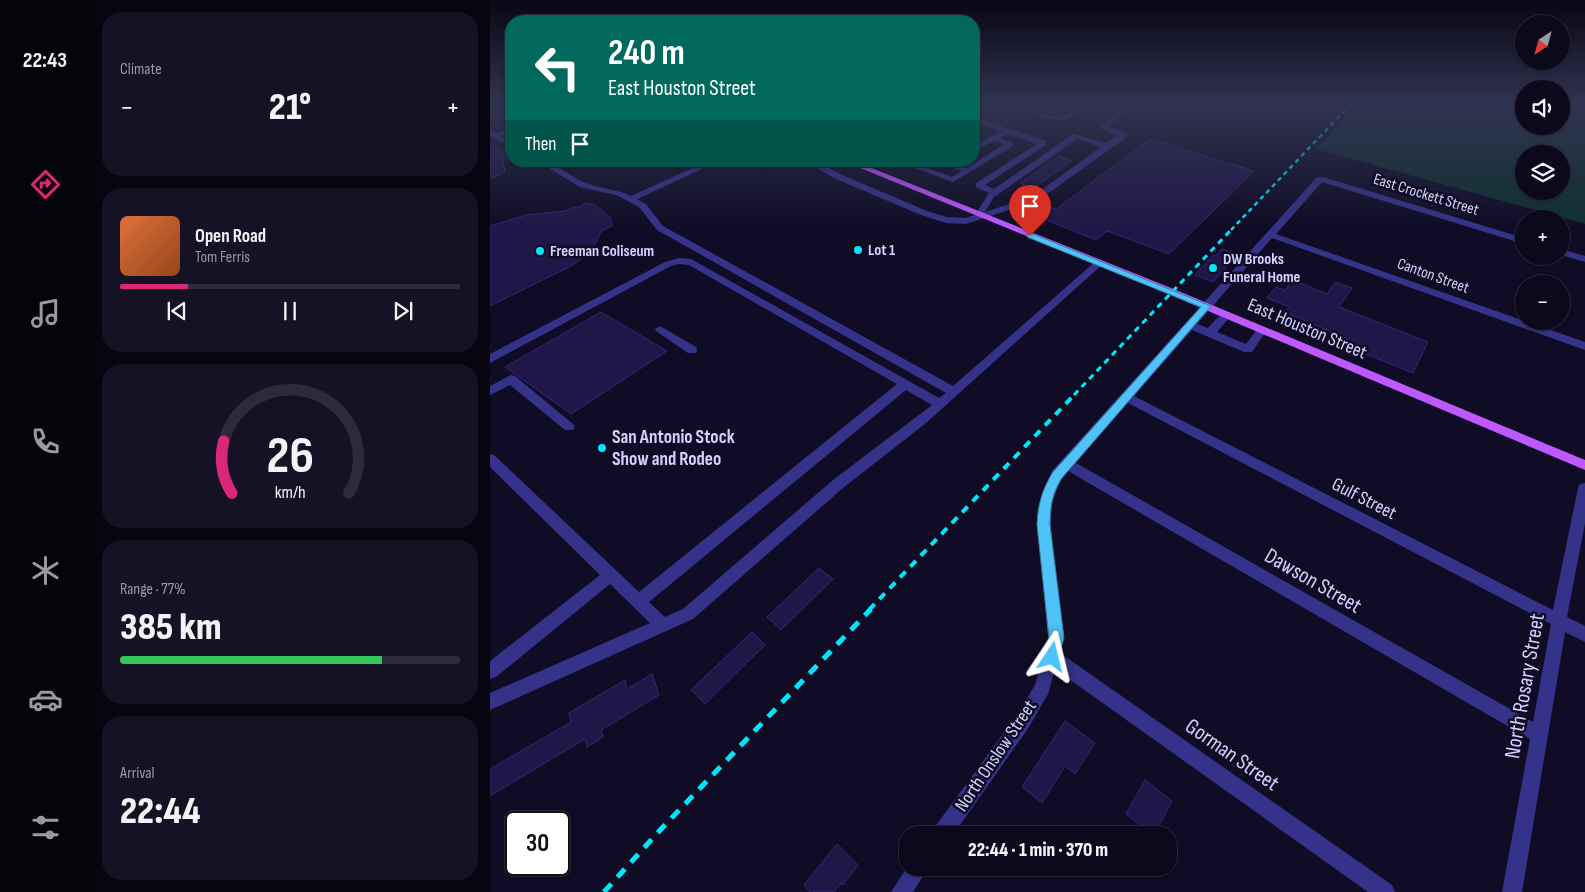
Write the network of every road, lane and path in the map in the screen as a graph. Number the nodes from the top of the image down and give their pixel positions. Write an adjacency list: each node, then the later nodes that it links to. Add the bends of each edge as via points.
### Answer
1 (1007, 146): 5 (street)
2 (1039, 146): 15 (street, via 979,185)
3 (1062, 146): 15 (street)
4 (1107, 146): 17 (street, via 1036,198)
5 (980, 163)
6 (552, 167): 16 (street, via 584,185)
7 (702, 167): 16 (street)
8 (821, 167): 17 (street, via 946,220 966,221)
9 (862, 167): 17 (main road, East Houston Street)
10 (917, 167): 13 (street, via 953,180)
11 (959, 167): 13 (street)
12 (973, 167): 13 (street)
13 (968, 170)
14 (1320, 179): 18 (street, North Onslow Street); 19 (street, East Crockett Street)
15 (995, 193): 17 (street)
16 (631, 199): 28 (street, via 643,206 660,228)
17 (979, 215): 22 (main road, East Houston Street)
18 (1272, 235): 23 (street, North Onslow Street); 31 (street, Canton Street)
19 (1515, 238)
20 (1570, 255): 21 (street)
21 (1585, 259)
22 (1098, 263): 23 (main road, East Houston Street); 36 (street)
23 (1207, 306): 24 (main road, East Houston Street); 25 (street, North Onslow Street)
24 (1226, 315): 27 (main road, East Houston Street); 29 (street)
25 (1190, 325): 29 (street); 37 (street, North Onslow Street)
26 (660, 329): 32 (street)
27 (1262, 330): 29 (street, via 1248,349); 42 (main road, East Houston Street)
28 (844, 331): 30 (street); 36 (street)
29 (1210, 333)
30 (830, 341): 33 (street, via 691,262 679,261); 34 (street)
31 (1585, 346)
32 (692, 350)
33 (490, 360)
34 (905, 384): 38 (street); 45 (street)
35 (490, 391): 39 (street, via 511,379)
36 (954, 392): 38 (street)
37 (1126, 397): 41 (street, North Onslow Street); 46 (street, Gulf Street)
38 (940, 404): 47 (street, via 838,484 688,614)
39 (569, 427)
40 (490, 459): 44 (street)
41 (1067, 464): 49 (street, North Onslow Street, via 1048,492 1044,507 1043,525 1056,638); 52 (street, Dawson Street)
42 (1585, 465)
43 (1585, 488): 46 (street, North Rosary Street)
44 (611, 575): 45 (street); 50 (street)
45 (639, 601): 47 (street)
46 (1559, 620): 48 (street, Gulf Street); 52 (street, North Rosary Street)
47 (664, 626): 51 (street)
48 (1585, 634)
49 (1052, 657): 53 (street, North Onslow Street, via 1042,688 1022,721); 56 (street, Gorman Street)
50 (490, 671)
51 (490, 702)
52 (1539, 735): 57 (street, North Rosary Street)
53 (947, 826)
54 (912, 876): 55 (street)
55 (901, 892)
56 (1385, 892)
57 (1512, 892)

